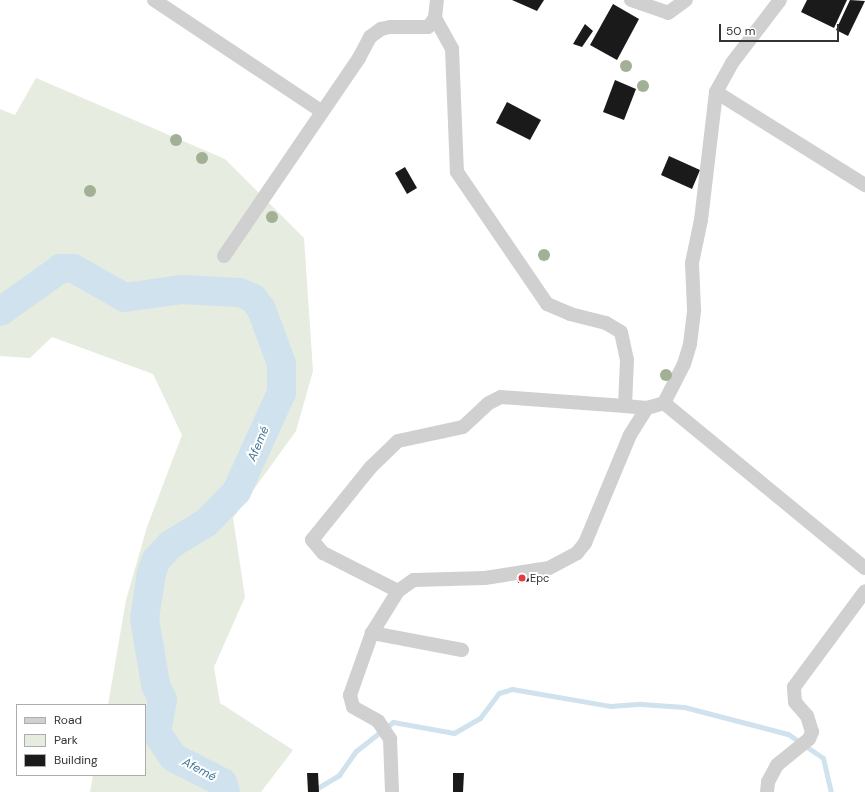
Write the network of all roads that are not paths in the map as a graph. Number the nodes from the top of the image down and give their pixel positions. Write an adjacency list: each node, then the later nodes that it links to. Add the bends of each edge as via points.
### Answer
1 (437, 0): 6 (street)
2 (631, 0): 3 (street, via 668,13)
3 (686, 0)
4 (780, 0): 7 (street, via 732,63)
5 (157, 1): 8 (street)
6 (435, 18): 8 (street, via 428,27 390,28 374,33); 12 (street, via 452,50 457,172 547,304 570,314 606,323 621,332 627,360)
7 (716, 92): 9 (street); 11 (street, via 701,220 692,263 694,309 690,344)
8 (321, 111): 10 (street)
9 (865, 185)
10 (224, 256)
11 (664, 403): 13 (street); 14 (street)
12 (625, 406): 13 (street); 15 (street, via 501,397 489,403 464,426 398,441 371,466 312,540 323,553)
13 (647, 408): 15 (street, via 630,435 585,543 578,553 549,568 485,578 414,580)
14 (865, 568)
15 (398, 591): 17 (street)
16 (865, 592): 20 (street, via 794,687 794,702 807,716 812,732 809,739 776,765 768,782)
17 (372, 633): 18 (street); 19 (street, via 350,695 353,707 378,721 390,739)
18 (462, 650)
19 (392, 792)
20 (767, 792)

